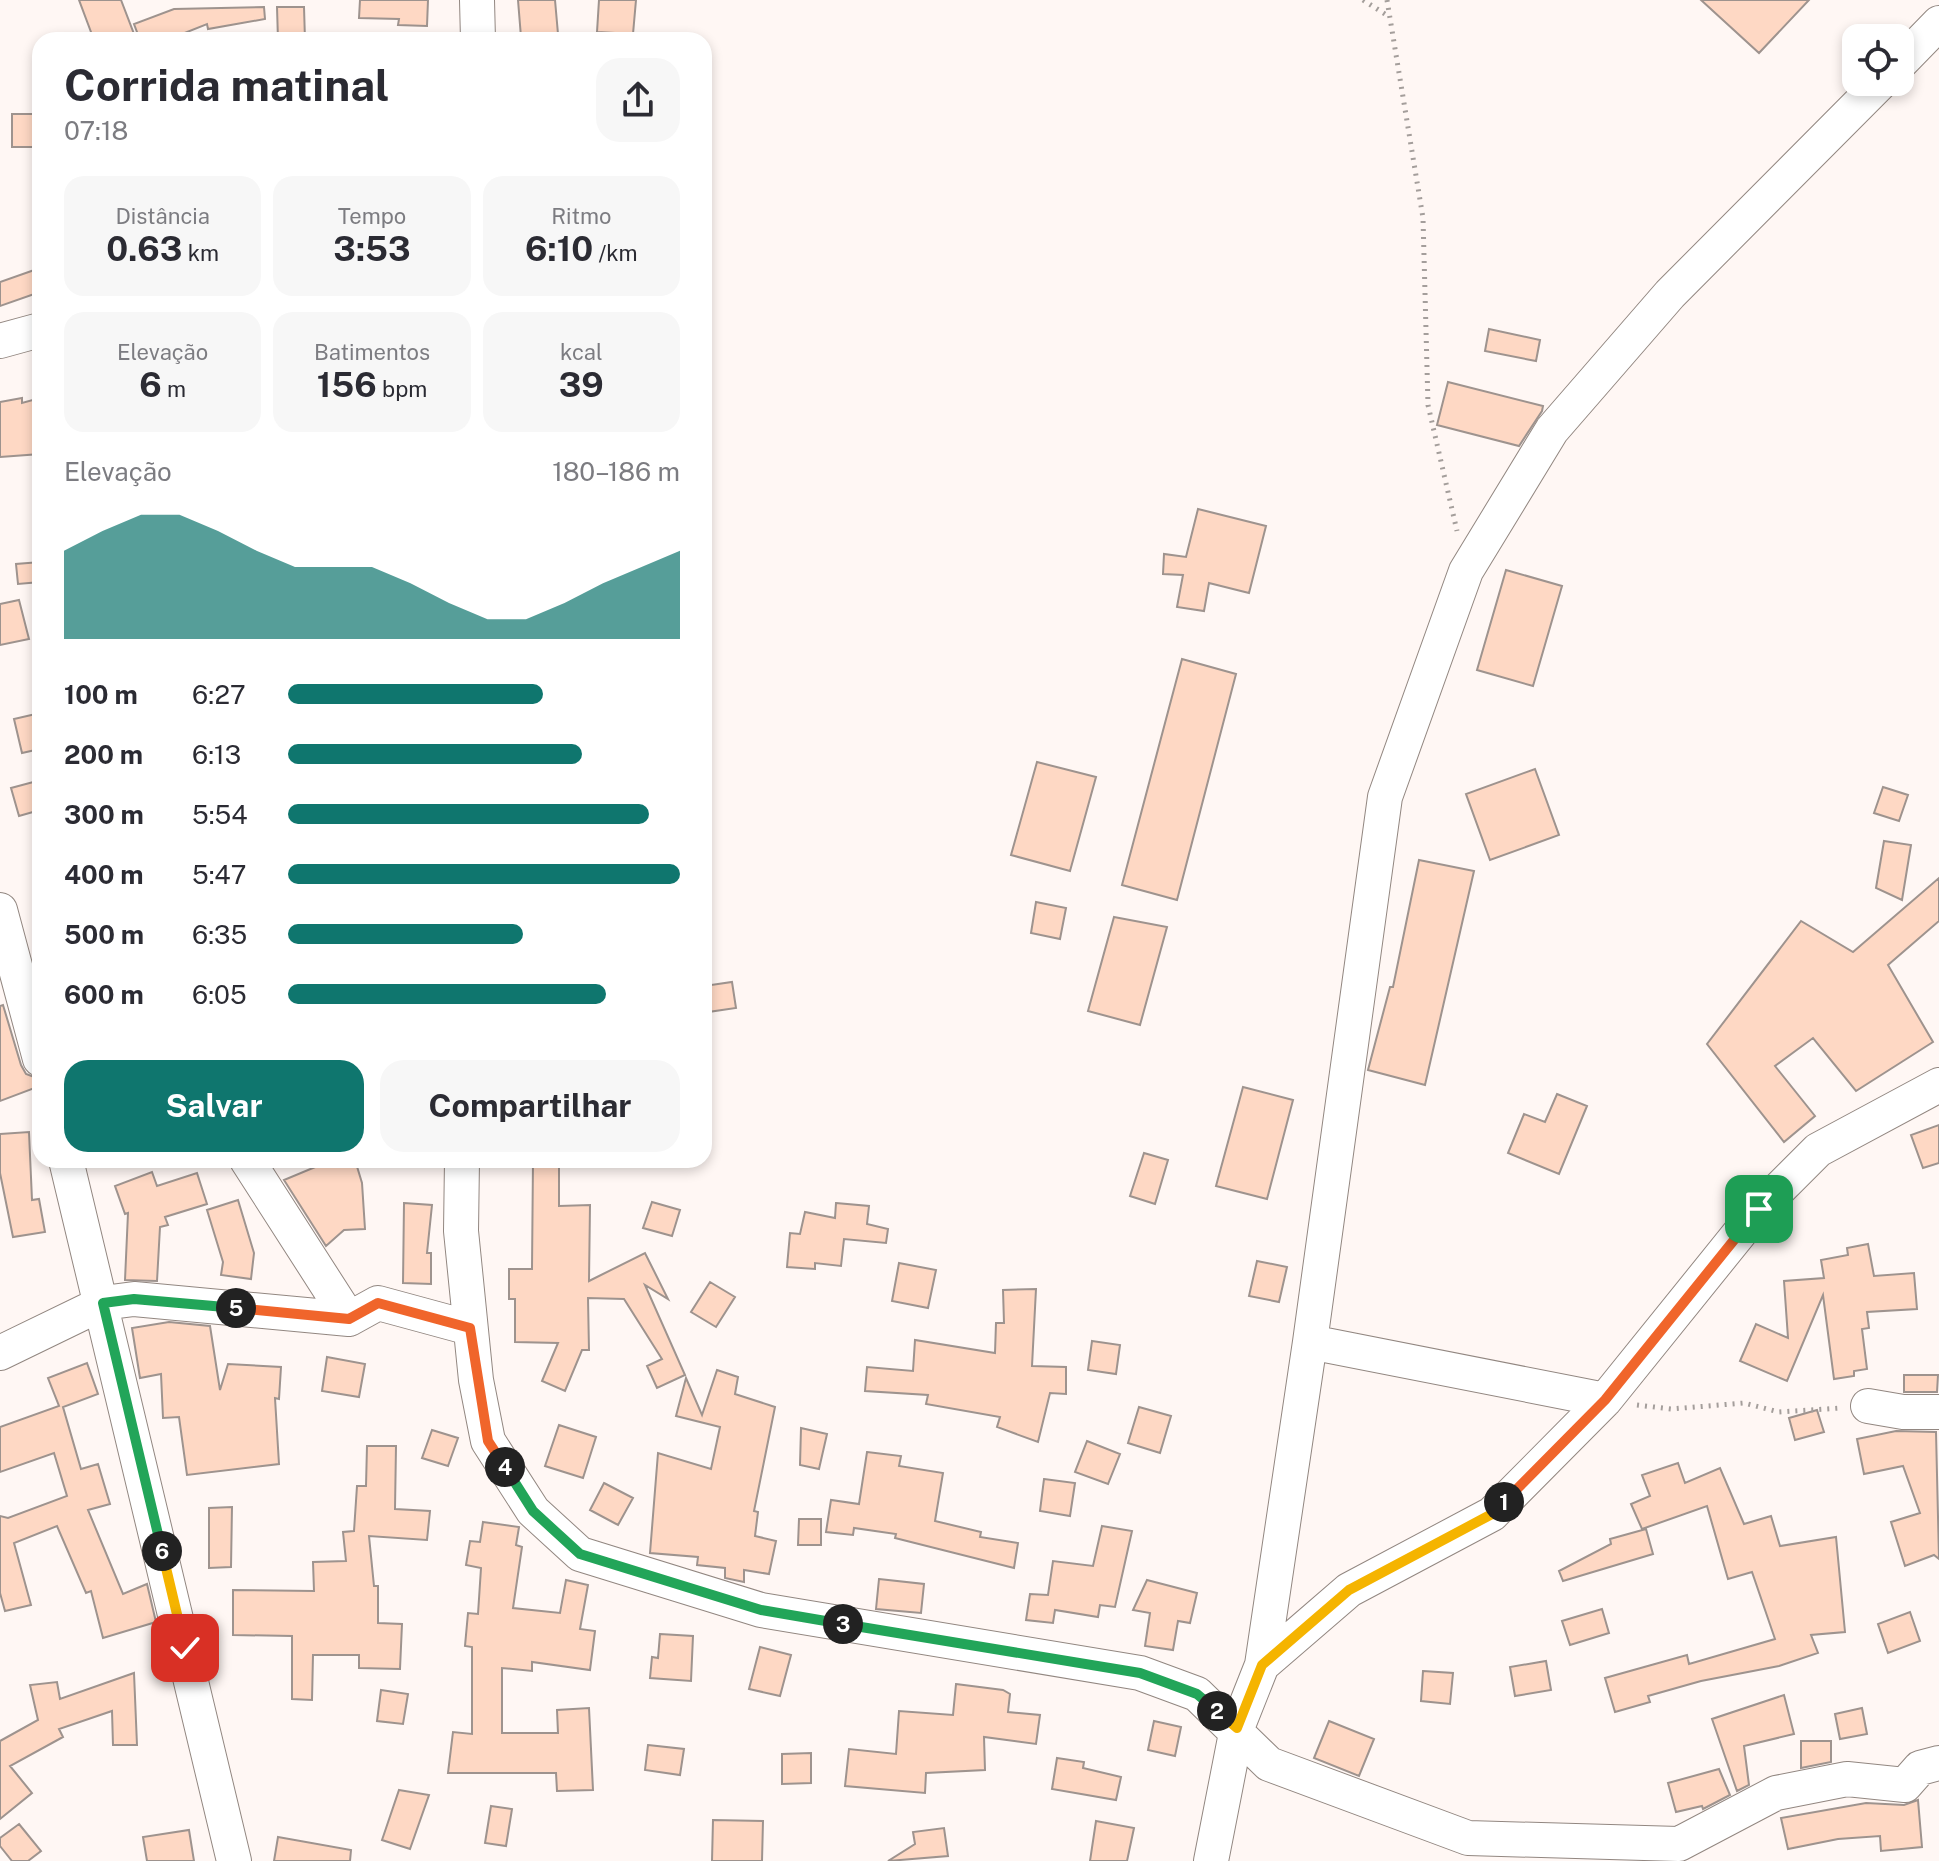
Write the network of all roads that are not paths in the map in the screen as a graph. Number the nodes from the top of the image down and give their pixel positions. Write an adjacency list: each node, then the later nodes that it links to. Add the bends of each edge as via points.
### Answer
1 (477, 0): 3 (street)
2 (1939, 23): 4 (street)
3 (478, 32)
4 (1914, 49)
5 (1867, 96): 17 (street, via 1670,294 1552,430 1466,571 1385,797)
6 (32, 332): 7 (street)
7 (0, 341)
8 (0, 910): 9 (street)
9 (32, 1029)
10 (1939, 1085): 19 (street, via 1818,1150 1759,1209)
11 (68, 1168): 14 (street)
12 (252, 1168): 15 (street)
13 (462, 1168): 16 (street, via 461,1231)
14 (103, 1303): 15 (street, via 134,1299); 18 (street); 25 (street)
15 (349, 1319): 16 (street, via 378,1303)
16 (470, 1328): 23 (street, via 488,1441 533,1511 580,1554 761,1610 1140,1673 1197,1694)
17 (1310, 1342): 19 (street); 22 (street)
18 (0, 1353)
19 (1605, 1400): 22 (street, via 1492,1514 1349,1590)
20 (1868, 1406): 21 (street)
21 (1939, 1412)
22 (1262, 1665): 23 (street)
23 (1237, 1728): 24 (street, via 1269,1764 1468,1838 1679,1844 1776,1793 1847,1779 1905,1785 1920,1768); 26 (street)
24 (1939, 1763)
25 (234, 1861)
26 (1211, 1861)

